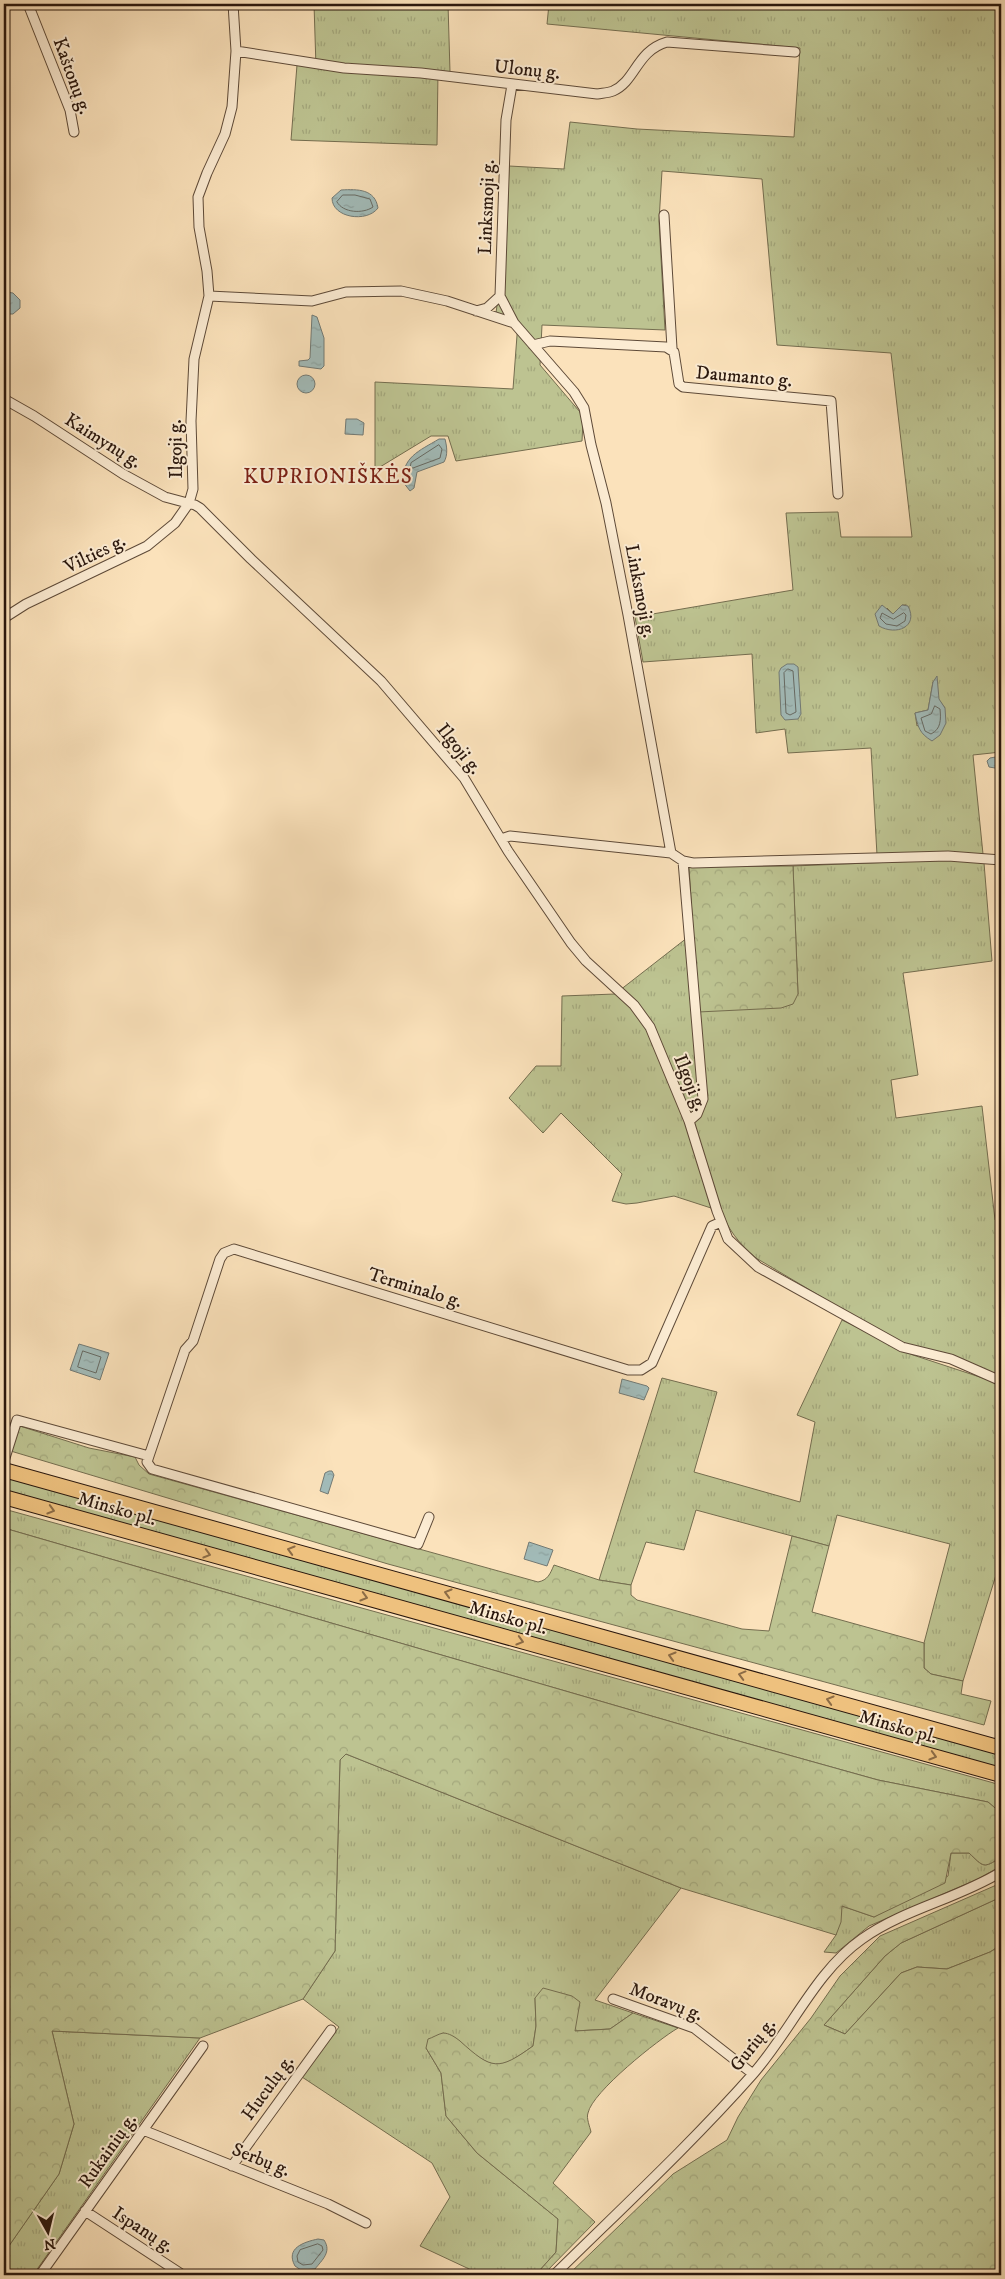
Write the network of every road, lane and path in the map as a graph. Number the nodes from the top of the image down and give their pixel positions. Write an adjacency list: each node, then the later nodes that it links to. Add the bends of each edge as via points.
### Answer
1 (9, 4): 4 (street)
2 (28, 4): 8 (street, Kaštonų g., via 70,110)
3 (233, 4): 5 (street, Ilgoji g.)
4 (4, 6)
5 (236, 51): 7 (street, Ulonų g., via 344,68 421,73); 10 (street, Ilgoji g., via 230,122 198,197)
6 (795, 52): 7 (street, Ulonų g., via 667,42 646,53 622,85 612,92 597,94)
7 (512, 85): 11 (street, Linksmoji g., via 506,120)
8 (74, 132)
9 (664, 215): 15 (street)
10 (209, 296): 12 (street, via 312,301 346,292 401,291); 18 (street, Ilgoji g., via 194,358 191,421 193,489)
11 (500, 296): 12 (street, via 487,308); 13 (street, Linksmoji g.)
12 (476, 311): 13 (street)
13 (514, 323): 14 (street, Linksmoji g.)
14 (533, 344): 15 (street, Daumanto g., via 550,340); 21 (street, Linksmoji g., via 574,392 587,418 628,614)
15 (672, 348): 17 (street, Daumanto g., via 679,384 683,388 830,401)
16 (4, 399): 18 (street, Kaimynų g., via 123,474 165,497)
17 (838, 494)
18 (189, 503): 19 (street, Vilties g., via 175,523 147,546 26,604); 20 (street, Ilgoji g., via 208,515 381,681 464,778)
19 (4, 618)
20 (501, 839): 21 (street, via 510,836); 24 (street, Ilgoji g., via 571,943 634,1005 650,1028)
21 (671, 853): 23 (street)
22 (997, 859): 23 (street, via 948,856)
23 (683, 861): 24 (street, via 703,1099 697,1114)
24 (689, 1121): 25 (street, Ilgoji g.)
25 (721, 1222): 26 (street, Ilgoji g., via 728,1239 758,1267 902,1347 951,1359); 27 (street, Terminalo g., via 712,1226 652,1363 641,1370 628,1370 230,1250 220,1259)
26 (1001, 1381)
27 (149, 1456): 28 (street, via 16,1420); 31 (street, via 147,1462 152,1469 418,1544)
28 (4, 1461)
29 (4, 1470): 32 (highway, Minsko pl., one-way to 29)
30 (4, 1497): 33 (highway, Minsko pl., one-way to 33)
31 (429, 1517)
32 (1000, 1743)
33 (1001, 1775)
34 (1001, 1872): 38 (street, Gurių g., via 861,1939 833,1965)
35 (613, 1999): 38 (street, Moravų g., via 694,2028)
36 (331, 2030): 40 (street, Huculų g.)
37 (203, 2046): 39 (street, Rukainių g.)
38 (753, 2074): 45 (street, Gurių g.)
39 (143, 2130): 40 (street, Serbų g.); 41 (street, Rukainių g.)
40 (232, 2166): 42 (street, Serbų g., via 328,2204)
41 (85, 2211): 43 (street, Rukainių g.); 44 (street, Ispanų g.)
42 (366, 2223)
43 (40, 2275)
44 (183, 2275)
45 (554, 2275)

